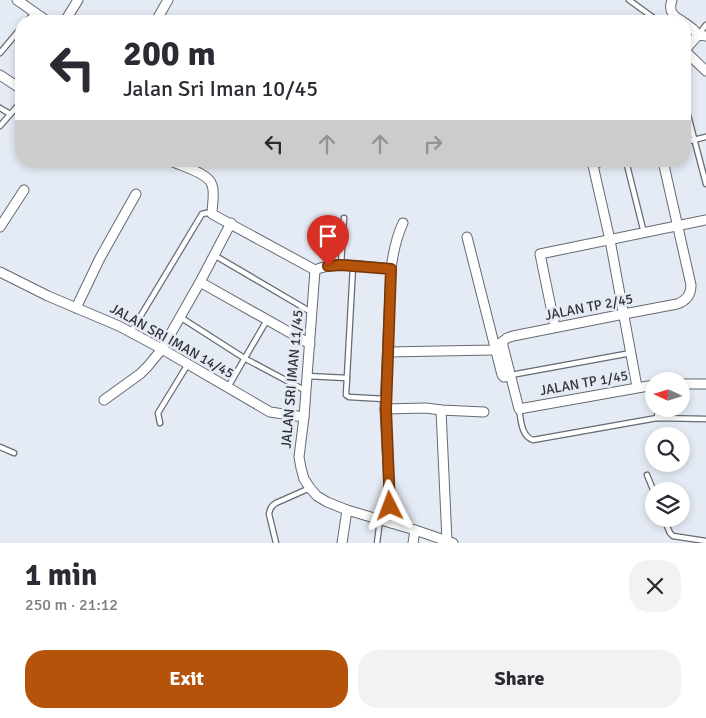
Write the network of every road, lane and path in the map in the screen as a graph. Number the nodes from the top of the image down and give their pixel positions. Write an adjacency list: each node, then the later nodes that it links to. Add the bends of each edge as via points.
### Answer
1 (17, 0): 6 (street)
2 (78, 0): 9 (street)
3 (168, 0): 10 (street)
4 (629, 0): 11 (lane)
5 (672, 0): 12 (street, via 670,11)
6 (34, 12): 7 (lane); 8 (street)
7 (32, 15)
8 (38, 15)
9 (69, 15)
10 (159, 15)
11 (650, 15)
12 (673, 15)
13 (706, 25): 16 (lane)
14 (691, 27): 16 (street)
15 (15, 35): 18 (lane)
16 (702, 36): 17 (street)
17 (691, 44)
18 (0, 53)
19 (691, 54): 20 (street)
20 (706, 71)
21 (0, 75): 22 (street)
22 (15, 85)
23 (0, 108): 25 (lane)
24 (15, 109): 25 (lane)
25 (10, 114): 26 (lane)
26 (0, 126)
27 (691, 128): 29 (lane)
28 (706, 137): 29 (lane)
29 (694, 140): 30 (lane); 35 (lane)
30 (691, 141)
31 (185, 167): 38 (street, via 205,176 213,187)
32 (593, 167): 47 (street)
33 (628, 167): 45 (lane)
34 (664, 167): 43 (street)
35 (706, 184)
36 (24, 190): 44 (street)
37 (136, 194): 55 (street)
38 (212, 214): 42 (street); 61 (lane, via 202,214)
39 (344, 218): 49 (lane)
40 (706, 220): 43 (street)
41 (403, 223): 51 (street)
42 (231, 224): 48 (street); 52 (street)
43 (678, 226): 45 (street); 57 (street, JALAN TP 2/45, via 691,285 689,295 677,304)
44 (0, 227)
45 (644, 233): 47 (street)
46 (467, 237): 65 (street)
47 (610, 240): 57 (street); 60 (street, via 540,254)
48 (214, 255): 54 (street); 56 (lane)
49 (341, 265): 50 (street); 52 (street)
50 (353, 266): 51 (street); 72 (lane)
51 (391, 269): 66 (street)
52 (314, 270): 56 (street, JALAN SRI IMAN 11/45)
53 (0, 272): 55 (street, JALAN SRI IMAN 14/45)
54 (200, 282): 58 (street); 59 (street)
55 (76, 308): 61 (street, JALAN SRI IMAN 14/45)
56 (312, 313): 63 (street, JALAN SRI IMAN 11/45)
57 (624, 314): 60 (street, JALAN TP 2/45); 67 (street)
58 (180, 317): 64 (street); 68 (lane)
59 (267, 320): 63 (street); 68 (lane)
60 (554, 327): 62 (street, JALAN TP 2/45)
61 (131, 332): 64 (street, JALAN SRI IMAN 14/45)
62 (502, 342): 65 (street, JALAN TP 2/45); 71 (street)
63 (310, 344): 70 (street, JALAN SRI IMAN 11/45)
64 (162, 349): 69 (street, JALAN SRI IMAN 14/45); 80 (street, via 140,374)
65 (495, 350): 66 (street); 71 (street, via 502,375)
66 (388, 352): 79 (street)
67 (631, 353): 71 (lane); 77 (street)
68 (244, 358): 75 (lane); 78 (lane)
69 (188, 364): 75 (street, JALAN SRI IMAN 14/45); 88 (lane, via 158,412)
70 (307, 376): 72 (lane); 78 (street, JALAN SRI IMAN 11/45)
71 (510, 376): 82 (street)
72 (347, 378): 79 (lane, via 348,396)
73 (690, 384): 74 (street)
74 (706, 384)
75 (228, 387): 85 (street, JALAN SRI IMAN 14/45, via 270,412)
76 (645, 387): 77 (street, JALAN TP 1/45)
77 (637, 388): 82 (street, JALAN TP 1/45)
78 (306, 391): 85 (street, JALAN SRI IMAN 11/45)
79 (386, 399): 81 (street)
80 (104, 400)
81 (386, 409): 83 (street); 96 (street)
82 (519, 409): 86 (lane, via 525,435 533,440)
83 (441, 410): 84 (street); 99 (street)
84 (484, 412)
85 (304, 417): 93 (street, JALAN SRI IMAN 11/45, via 299,457)
86 (657, 418): 87 (lane)
87 (706, 419)
88 (160, 423)
89 (0, 447): 90 (lane)
90 (14, 453)
91 (647, 475): 92 (lane)
92 (650, 482)
93 (310, 488): 94 (street, via 322,499); 101 (lane, via 276,503 270,510)
94 (347, 510): 95 (street); 102 (street)
95 (380, 520): 96 (street); 103 (lane)
96 (391, 523): 98 (street)
97 (667, 527): 100 (lane, via 673,536)
98 (415, 530): 99 (street); 104 (street)
99 (449, 542)
100 (706, 542)
101 (276, 543)
102 (342, 543)
103 (377, 543)
104 (413, 543)

